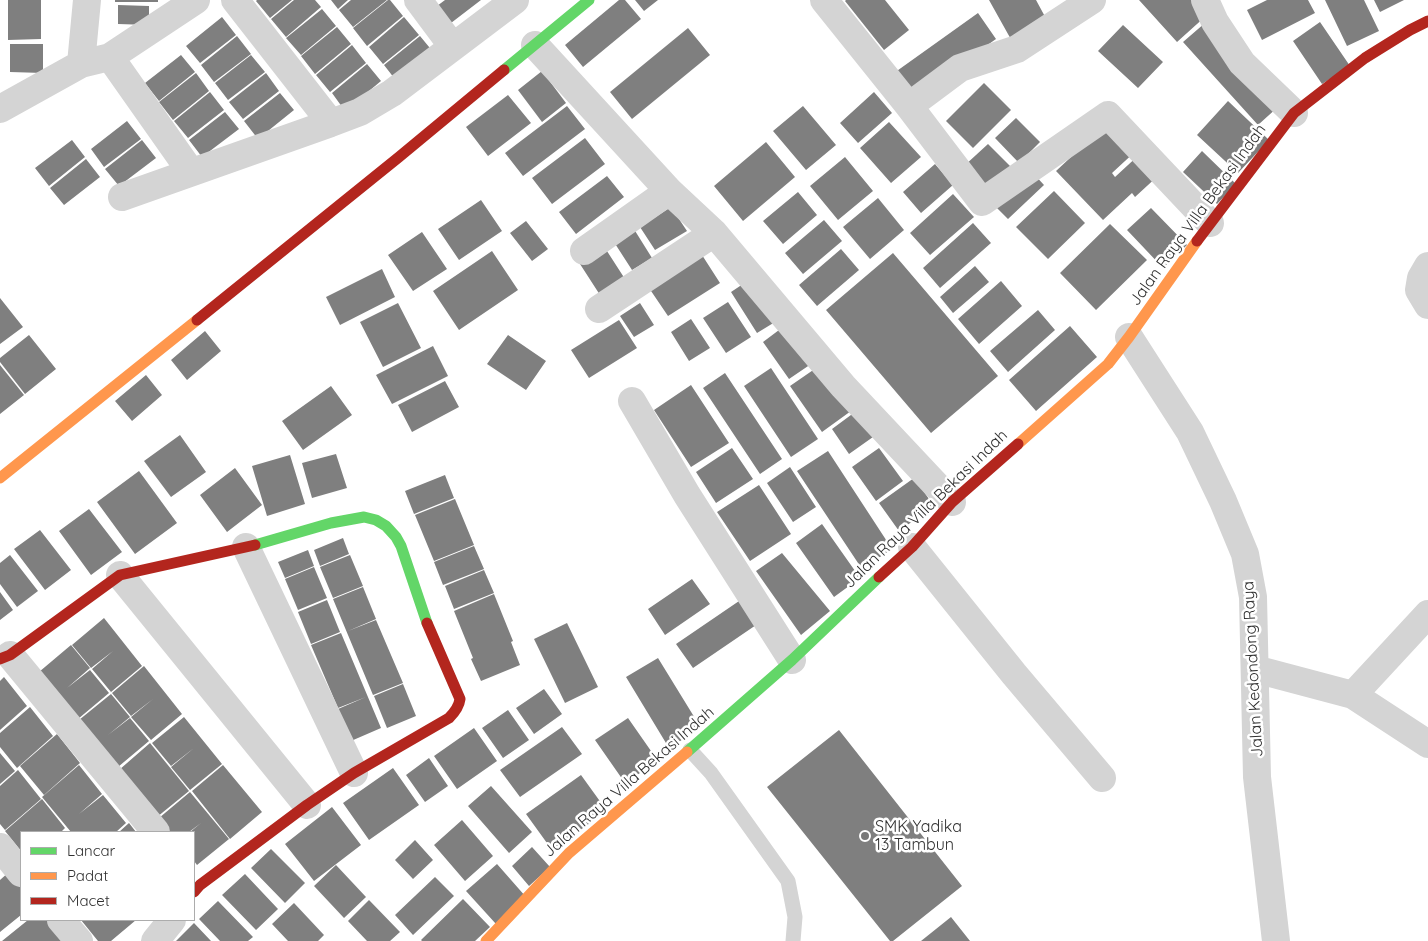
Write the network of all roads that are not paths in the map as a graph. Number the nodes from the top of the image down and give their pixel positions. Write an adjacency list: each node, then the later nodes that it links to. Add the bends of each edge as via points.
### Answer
1 (87, 0): 14 (street)
2 (196, 0): 13 (street)
3 (235, 0): 18 (street)
4 (418, 0): 12 (street)
5 (515, 0): 12 (street)
6 (589, 0): 11 (street)
7 (824, 0): 15 (street)
8 (1092, 0): 15 (street, via 1017,49 960,68)
9 (1205, 0): 17 (street, via 1215,22 1242,63)
10 (1428, 21): 17 (street, Jalan Raya Villa Bekasi Indah, via 1364,58)
11 (535, 45): 20 (street); 30 (street, via 399,157)
12 (453, 47): 18 (street, via 392,93 360,112)
13 (110, 57): 14 (street); 19 (street)
14 (81, 64): 16 (street)
15 (909, 106): 22 (street, via 982,202 1108,115)
16 (0, 109)
17 (1294, 113): 22 (street, Jalan Raya Villa Bekasi Indah)
18 (331, 123): 19 (street)
19 (191, 172): 21 (street)
20 (669, 191): 23 (street); 24 (street)
21 (122, 197)
22 (1210, 223): 28 (street, Jalan Raya Villa Bekasi Indah)
23 (714, 233): 27 (street); 31 (street, via 843,386)
24 (584, 251)
25 (1428, 266): 26 (street, via 1420,278 1419,290)
26 (1428, 305)
27 (599, 309)
28 (1129, 337): 31 (street, Jalan Raya Villa Bekasi Indah, via 1108,364); 38 (street, Jalan Kedondong Raya, via 1190,432 1224,501 1245,554 1253,597)
29 (632, 401): 37 (street, via 687,495)
30 (2, 471)
31 (952, 502): 33 (street, Jalan Raya Villa Bekasi Indah)
32 (246, 547): 34 (street); 42 (street); 42 (street, via 364,517 386,526 401,546 427,624 460,699 459,705 449,718)
33 (912, 547): 37 (street, Jalan Raya Villa Bekasi Indah); 43 (street)
34 (120, 576): 36 (street); 44 (street)
35 (1428, 614): 39 (street)
36 (5, 657): 45 (street)
37 (792, 660): 41 (street, Jalan Raya Villa Bekasi Indah)
38 (1255, 669): 39 (street); 55 (street, Jalan Kedondong Raya, via 1257,777)
39 (1353, 695): 40 (street)
40 (1428, 744)
41 (690, 750): 53 (street, Jalan Raya Villa Bekasi Indah, via 569,852); 54 (lane, via 711,773 788,881 795,917)
42 (354, 773): 44 (street)
43 (1102, 778)
44 (307, 805): 48 (street)
45 (155, 831)
46 (0, 848): 47 (street)
47 (20, 872)
48 (196, 885)
49 (62, 921): 51 (street)
50 (171, 921): 52 (street)
51 (79, 941)
52 (155, 941)
53 (486, 941)
54 (793, 941)
55 (1276, 941)

